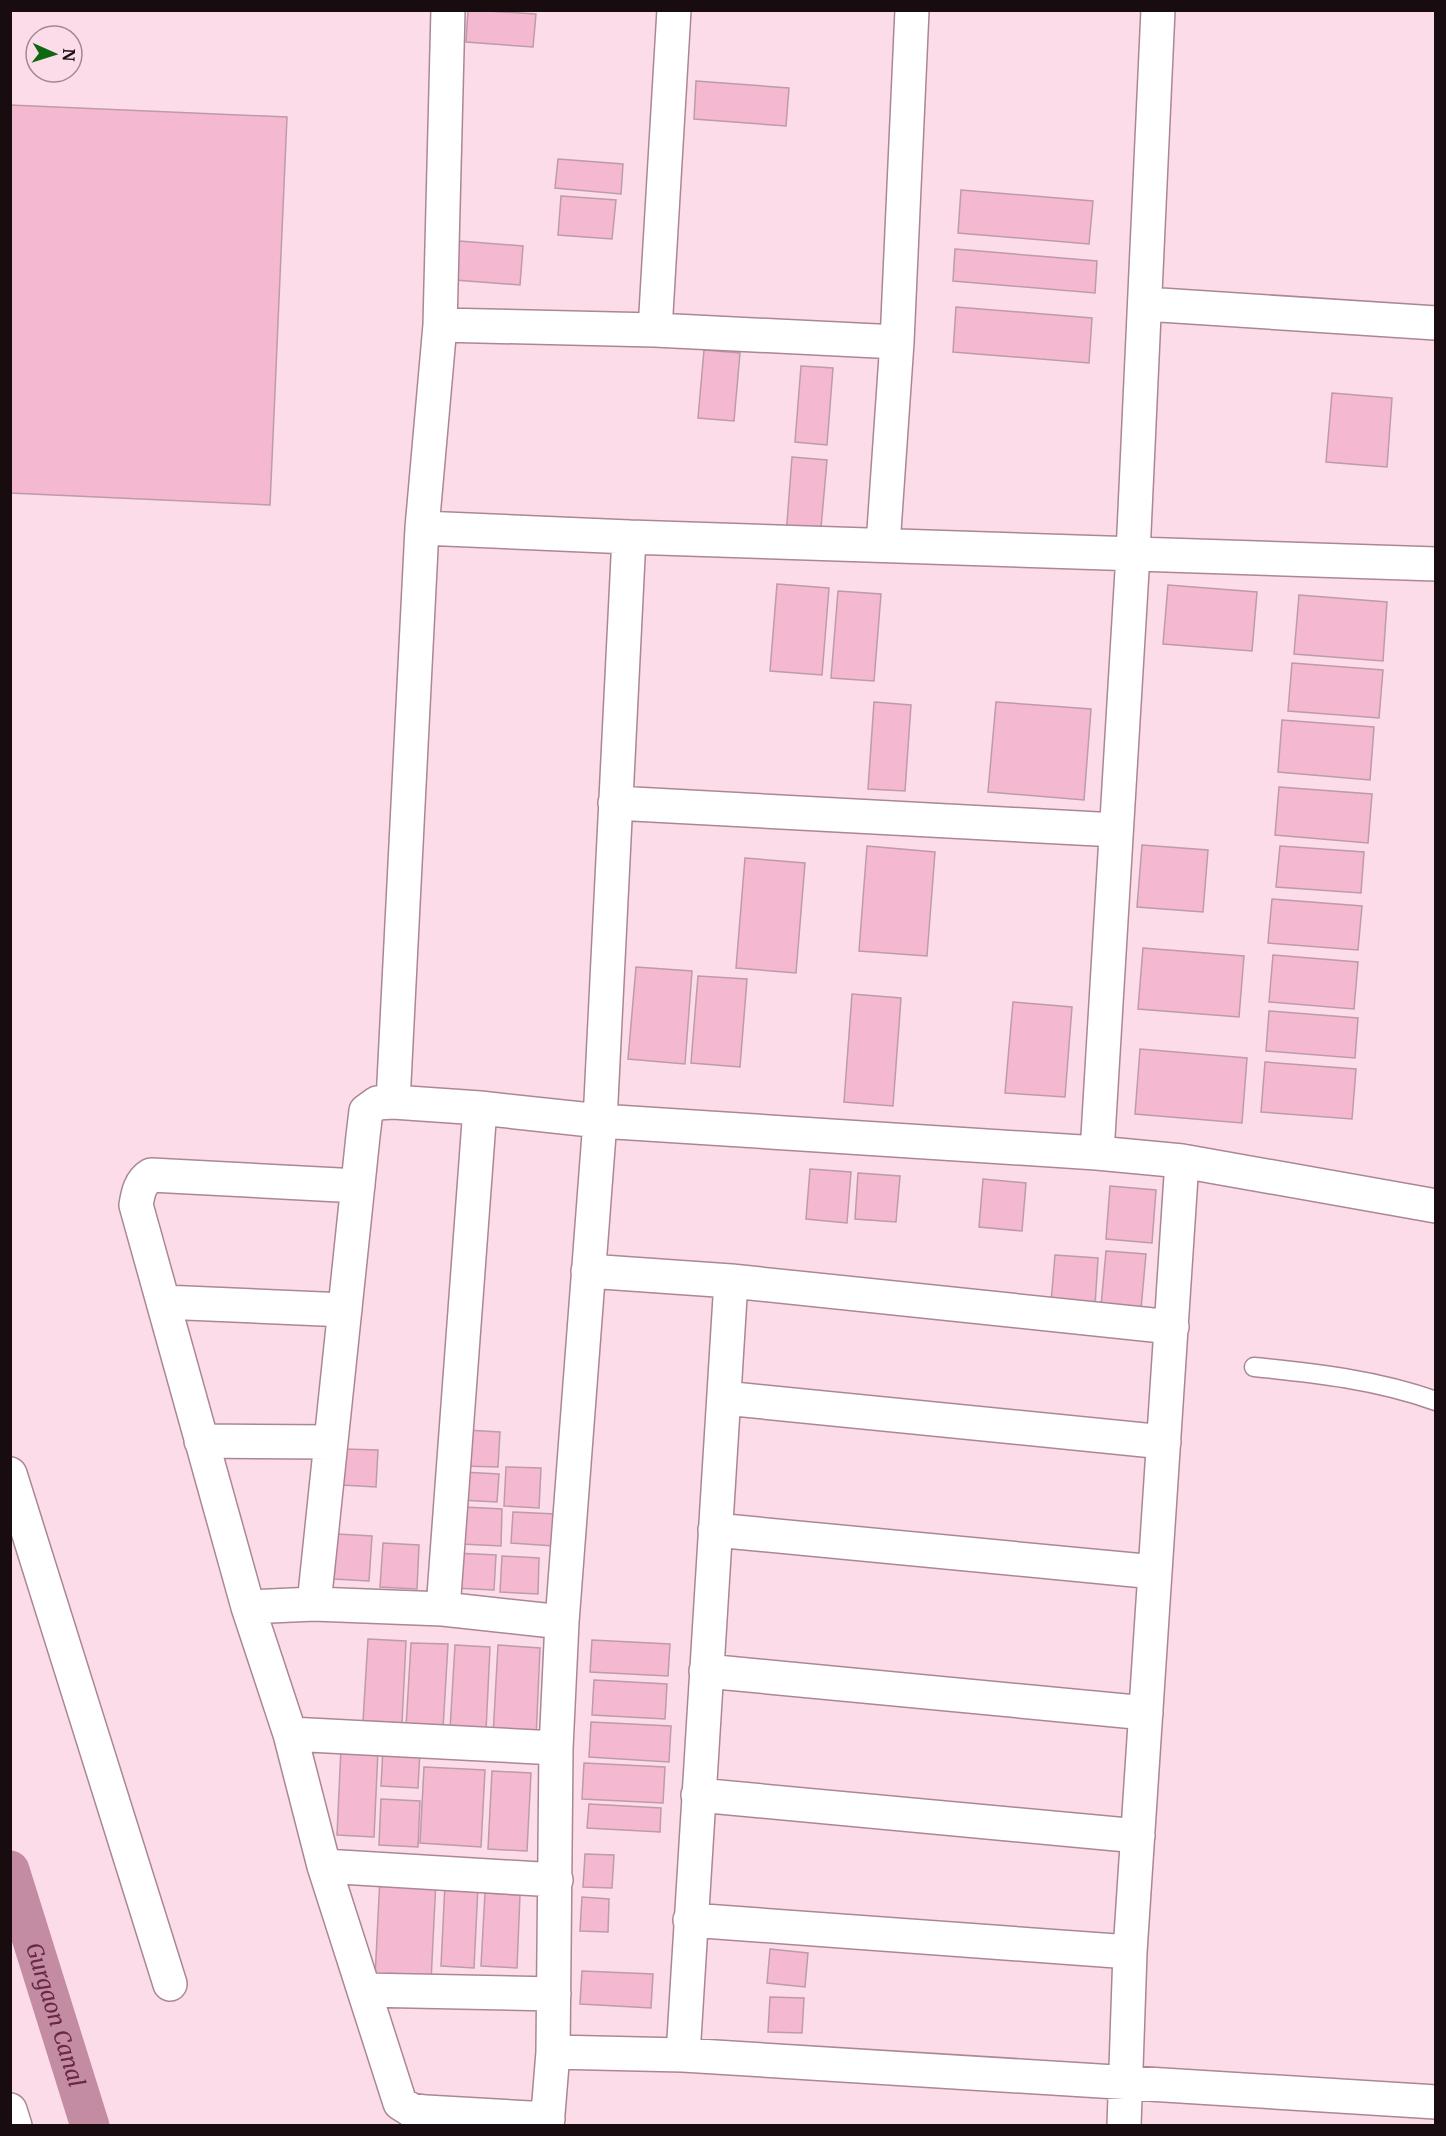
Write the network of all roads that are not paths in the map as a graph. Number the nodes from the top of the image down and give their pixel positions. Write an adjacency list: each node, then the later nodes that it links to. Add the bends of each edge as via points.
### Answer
1 (448, 10): 7 (street)
2 (674, 10): 8 (street)
3 (912, 10): 9 (street)
4 (1158, 10): 5 (street)
5 (1144, 304): 6 (street); 13 (street)
6 (1436, 323)
7 (440, 325): 8 (street); 10 (street)
8 (655, 330): 9 (street)
9 (897, 342): 12 (street)
10 (422, 528): 11 (street); 17 (street)
11 (629, 537): 12 (street); 15 (street)
12 (884, 545): 13 (street)
13 (1133, 554): 14 (street); 16 (street)
14 (1436, 564)
15 (615, 802): 16 (street); 19 (street)
16 (1116, 830): 20 (street)
17 (393, 1102): 18 (street); 22 (street, via 377,1103 366,1111)
18 (480, 1108): 19 (street); 40 (street)
19 (600, 1121): 20 (street); 24 (street)
20 (1097, 1153): 21 (street)
21 (1182, 1161): 23 (street); 28 (street)
22 (358, 1186): 26 (street, via 151,1175 139,1189 136,1205); 27 (street)
23 (1436, 1206)
24 (588, 1271): 25 (street); 41 (street)
25 (731, 1281): 28 (street); 30 (street)
26 (163, 1302): 27 (street); 32 (street)
27 (345, 1310): 33 (street)
28 (1172, 1327): 34 (street)
29 (1254, 1367): 31 (lane, via 1332,1375 1403,1389)
30 (724, 1398): 34 (street); 36 (street)
31 (1436, 1401)
32 (201, 1441): 33 (street); 39 (street)
33 (331, 1442): 38 (street)
34 (1164, 1442): 37 (street)
35 (10, 1474): 52 (street)
36 (715, 1530): 37 (street); 42 (street)
37 (1155, 1572): 43 (street)
38 (314, 1604): 39 (street); 40 (street)
39 (248, 1607): 44 (street)
40 (443, 1609): 41 (street)
41 (562, 1622): 45 (street)
42 (706, 1671): 43 (street); 46 (street)
43 (1146, 1713): 47 (street)
44 (290, 1734): 45 (street); 48 (street)
45 (556, 1748): 49 (street)
46 (698, 1795): 47 (street); 50 (street)
47 (1138, 1836): 51 (street)
48 (324, 1866): 49 (street); 53 (street)
49 (556, 1880): 54 (street)
50 (690, 1920): 51 (street); 56 (street)
51 (1130, 1952): 57 (street)
52 (170, 1984)
53 (364, 1990): 54 (street); 60 (street, via 400,2103 411,2110 426,2112)
54 (554, 1994): 55 (street)
55 (553, 2052): 56 (street); 60 (street)
56 (683, 2055): 57 (street)
57 (1125, 2082): 58 (street); 62 (street)
58 (1436, 2103)
59 (10, 2110): 61 (street)
60 (547, 2122)
61 (15, 2126)
62 (1124, 2126)

